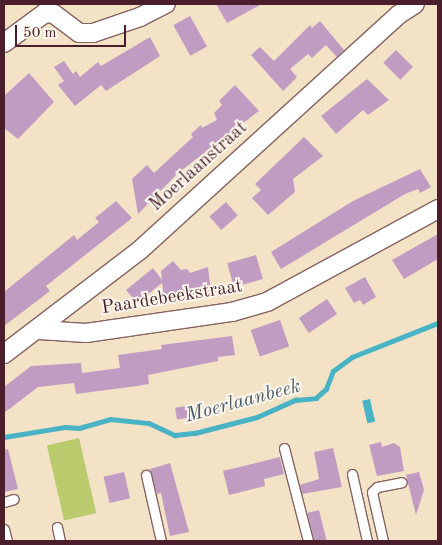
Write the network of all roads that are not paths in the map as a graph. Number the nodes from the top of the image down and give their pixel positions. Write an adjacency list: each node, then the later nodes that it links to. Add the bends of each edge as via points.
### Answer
1 (166, 4): 3 (street, via 93,33 79,33)
2 (415, 4): 6 (street, Moerlaanstraat, via 398,15 140,250)
3 (52, 8): 4 (street)
4 (5, 40)
5 (438, 209): 6 (street, Paardebeekstraat, via 267,302 232,312 86,333)
6 (39, 330): 7 (street, Moerlaanstraat)
7 (4, 354)
8 (284, 448): 19 (lane)
9 (352, 474): 20 (lane)
10 (146, 475): 18 (lane)
11 (402, 482): 21 (lane, via 377,487 372,492)
12 (14, 500): 13 (lane)
13 (4, 502)
14 (57, 527): 17 (lane)
15 (4, 528): 16 (lane)
16 (7, 541)
17 (60, 541)
18 (161, 541)
19 (308, 541)
20 (367, 541)
21 (383, 541)

